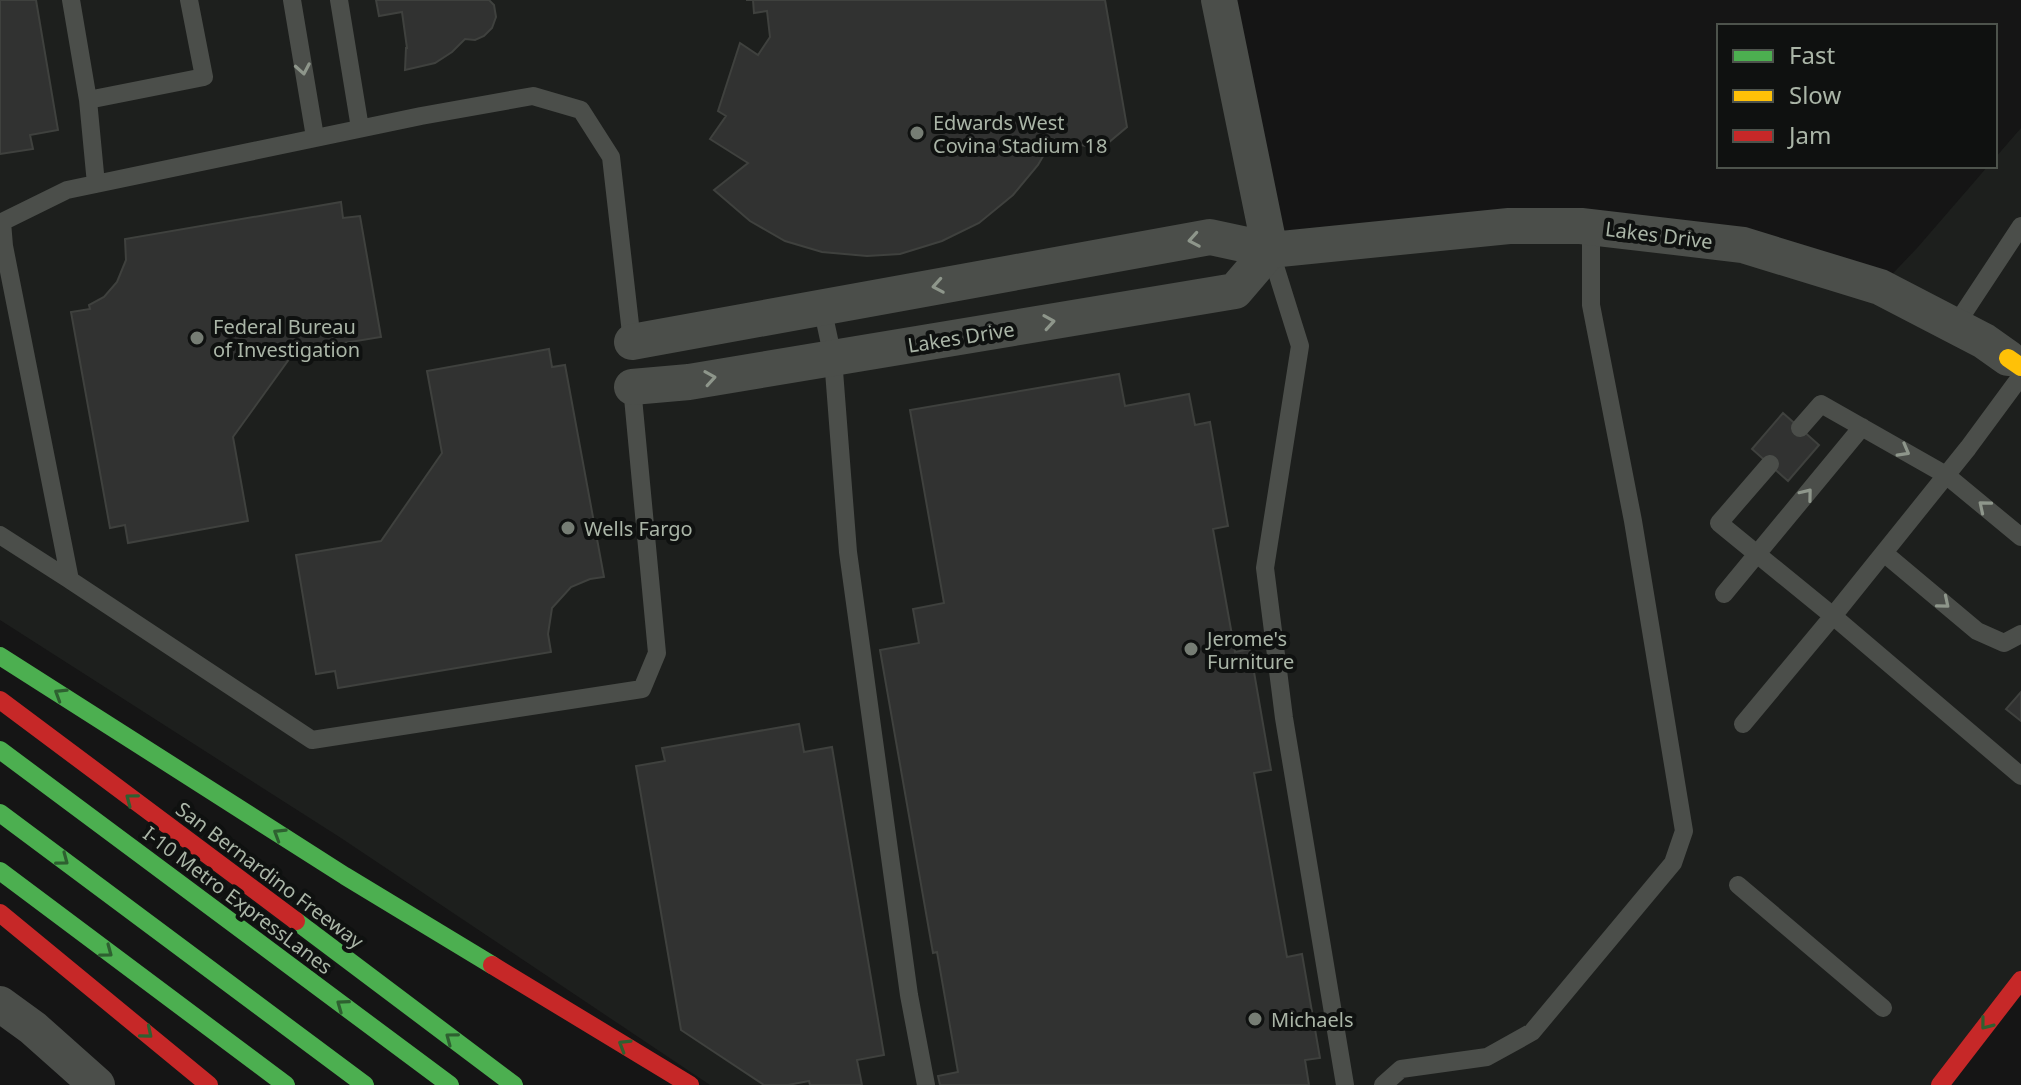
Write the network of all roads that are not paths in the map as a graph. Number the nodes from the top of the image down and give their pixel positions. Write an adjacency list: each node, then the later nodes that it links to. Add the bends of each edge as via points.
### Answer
1 (71, 0): 6 (lane)
2 (189, 0): 6 (lane, via 204,77)
3 (292, 0): 8 (lane, one-way to 8)
4 (339, 0): 7 (lane)
5 (1219, 0): 13 (street)
6 (88, 100): 9 (lane)
7 (360, 128): 8 (lane); 16 (lane, via 533,96 581,110 611,157)
8 (315, 137): 9 (lane)
9 (96, 184): 10 (lane, via 67,190)
10 (1, 222): 28 (lane)
11 (2021, 226): 15 (lane)
12 (1591, 227): 13 (street, Lakes Drive, via 1509,226); 15 (street, Lakes Drive, via 1743,245 1880,287); 55 (lane, via 1591,305 1684,831 1673,863 1532,1032 1487,1057 1401,1069)
13 (1270, 250): 14 (street, Lakes Drive, one-way to 14, via 1210,237); 17 (street, Lakes Drive, one-way to 13, via 1235,291); 54 (lane, via 1300,346 1265,568 1284,718)
14 (822, 307): 16 (street, Lakes Drive); 17 (lane)
15 (1955, 326): 18 (street, Lakes Drive)
16 (632, 342)
17 (833, 358): 19 (street, Lakes Drive, one-way to 17); 53 (lane, via 848,552)
18 (2017, 367): 23 (lane)
19 (632, 387): 28 (lane, via 657,653 642,689 312,740)
20 (1862, 427): 21 (lane, via 1821,404); 23 (lane, one-way to 23); 27 (lane, one-way to 20)
21 (1800, 428)
22 (1770, 464): 27 (lane, via 1719,523)
23 (1946, 475): 25 (lane, one-way to 23); 26 (lane)
24 (0, 535): 28 (lane)
25 (2021, 537)
26 (1884, 553): 30 (lane); 31 (lane, one-way to 31, via 1977,631 2004,643)
27 (1757, 555): 29 (lane); 30 (lane)
28 (70, 580)
29 (1724, 594)
30 (1833, 616): 34 (lane); 36 (lane)
31 (2021, 634)
32 (0, 656): 39 (main road, one-way to 32)
33 (0, 700): 51 (main road, San Bernardino Freeway, one-way to 33)
34 (1743, 724)
35 (0, 750): 50 (main road, I-10 Metro ExpressLanes, one-way to 35)
36 (2021, 776)
37 (0, 813): 49 (main road, one-way to 49)
38 (0, 871): 48 (main road, one-way to 48)
39 (345, 876): 43 (main road); 52 (main road, one-way to 39)
40 (1738, 885): 45 (lane)
41 (0, 913): 47 (main road, one-way to 47)
42 (2021, 980): 56 (main road, one-way to 56)
43 (506, 994)
44 (0, 1004): 46 (street)
45 (1883, 1008)
46 (97, 1085)
47 (209, 1085)
48 (286, 1085)
49 (365, 1085)
50 (450, 1085)
51 (514, 1085)
52 (690, 1085)
53 (926, 1085)
54 (1345, 1085)
55 (1383, 1085)
56 (1940, 1085)

